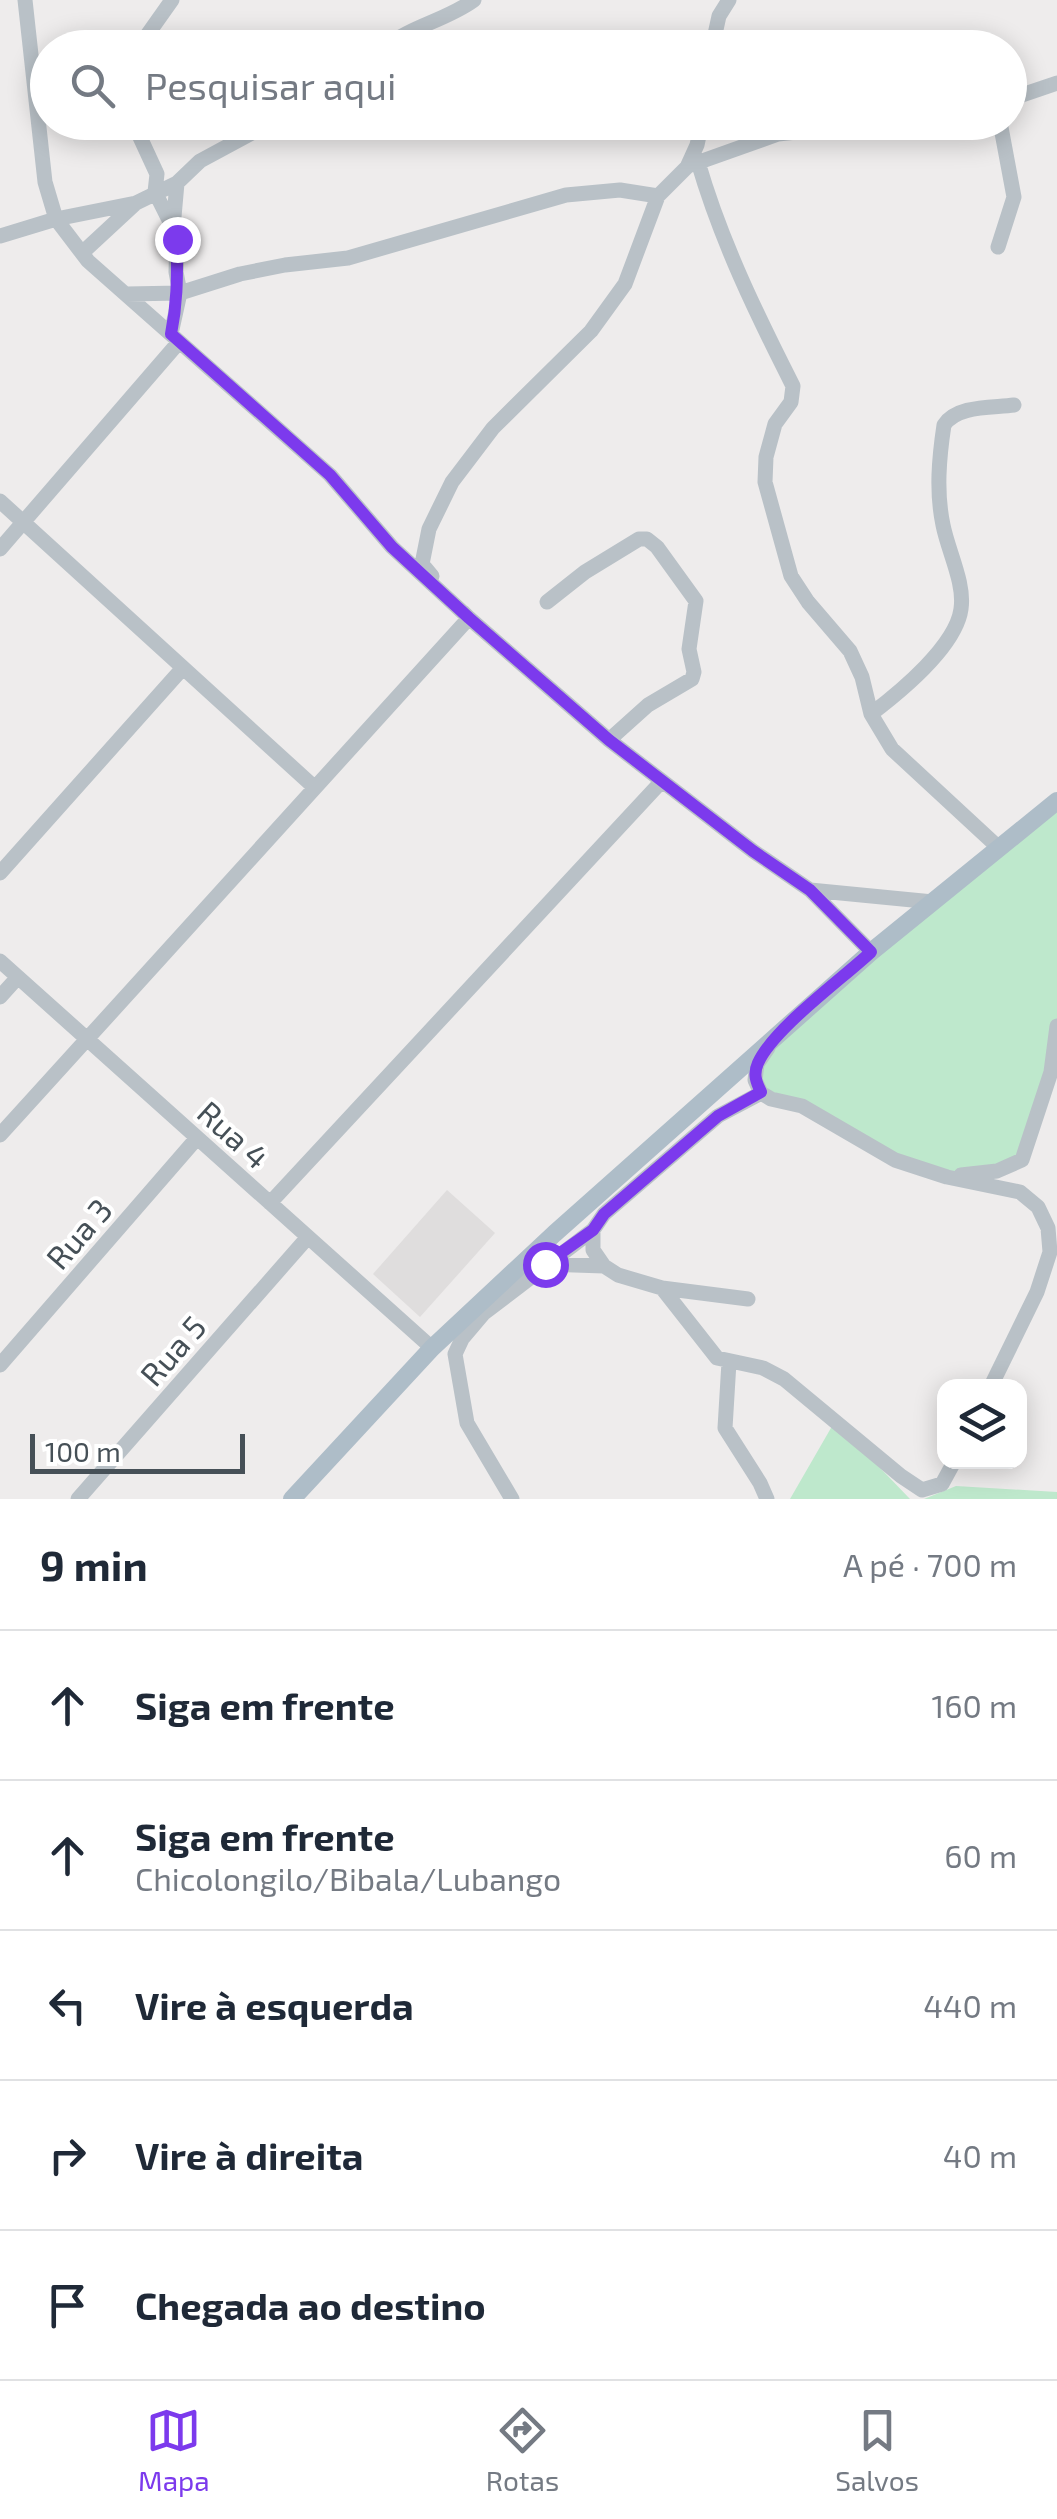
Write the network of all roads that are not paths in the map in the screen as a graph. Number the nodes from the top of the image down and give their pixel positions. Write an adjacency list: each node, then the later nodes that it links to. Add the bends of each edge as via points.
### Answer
1 (25, 0): 8 (street)
2 (172, 0): 5 (street)
3 (474, 0): 6 (street)
4 (729, 0): 7 (street)
5 (151, 30)
6 (412, 30)
7 (716, 30)
8 (30, 46)
9 (1057, 83): 10 (street)
10 (1027, 93)
11 (40, 140): 22 (street)
12 (141, 140): 19 (street, via 157,174)
13 (239, 140): 18 (street, via 200,161)
14 (698, 140): 17 (street)
15 (762, 140): 17 (street)
16 (1003, 140): 25 (street, via 1014,197)
17 (693, 165): 20 (street); 37 (street, via 794,386 775,424 765,482 791,576 850,651)
18 (178, 183): 19 (street); 23 (street)
19 (155, 192): 21 (street); 23 (street)
20 (658, 196): 28 (street, via 620,190 566,196 360,255 284,264); 35 (street, via 625,284 592,331 493,428 452,482 429,529 422,564)
21 (136, 203): 22 (street); 26 (street)
22 (56, 219): 24 (street); 26 (street)
23 (173, 228): 28 (street)
24 (0, 236)
25 (998, 247)
26 (82, 253): 27 (street)
27 (127, 294): 28 (street); 29 (street)
28 (180, 294): 29 (street)
29 (175, 338): 32 (street); 35 (street, via 330,475 392,547)
30 (1014, 405): 37 (street, via 963,411 944,425 939,498 962,607 938,652)
31 (0, 501): 32 (street)
32 (23, 523): 33 (street); 36 (street)
33 (0, 550)
34 (547, 602): 38 (street, via 646,539 696,601 692,679 648,704)
35 (469, 618): 38 (street); 40 (street)
36 (182, 668): 40 (street); 43 (street)
37 (872, 714): 42 (street, via 892,749)
38 (609, 740): 39 (street)
39 (662, 782): 44 (street); 57 (street)
40 (314, 787): 51 (street)
41 (1057, 801): 42 (main road)
42 (999, 848): 45 (main road)
43 (0, 873)
44 (810, 890): 45 (street); 46 (street)
45 (933, 902): 46 (main road)
46 (871, 952): 52 (main road)
47 (0, 961): 48 (street, Rua 4)
48 (18, 977): 49 (street); 51 (street, Rua 4)
49 (0, 997)
50 (1057, 1026): 56 (street, via 1051,1072 1022,1160 997,1171)
51 (85, 1038): 54 (street); 55 (street, Rua 4)
52 (772, 1040): 53 (street, via 757,1064); 64 (main road)
53 (761, 1092): 56 (street, via 802,1106 895,1160); 58 (street, via 718,1116)
54 (0, 1135)
55 (197, 1138): 57 (street, Rua 4); 66 (street, Rua 3)
56 (947, 1177): 67 (street, via 1020,1192 1048,1228 1050,1252 1038,1292)
57 (270, 1203): 59 (street, Rua 4)
58 (593, 1230): 60 (street); 61 (street, via 593,1250)
59 (308, 1237): 64 (street, Rua 4); 70 (street, Rua 5)
60 (545, 1264): 61 (street); 72 (street, via 484,1312 455,1354 467,1423)
61 (604, 1266): 62 (street)
62 (662, 1288): 63 (street); 65 (street, via 706,1346)
63 (748, 1299)
64 (432, 1348): 71 (main road)
65 (728, 1362): 69 (street, via 784,1379 900,1476); 73 (street, via 725,1428)
66 (0, 1365)
67 (994, 1379)
68 (951, 1469): 69 (street)
69 (940, 1492)
70 (78, 1499)
71 (292, 1499)
72 (512, 1499)
73 (767, 1499)

